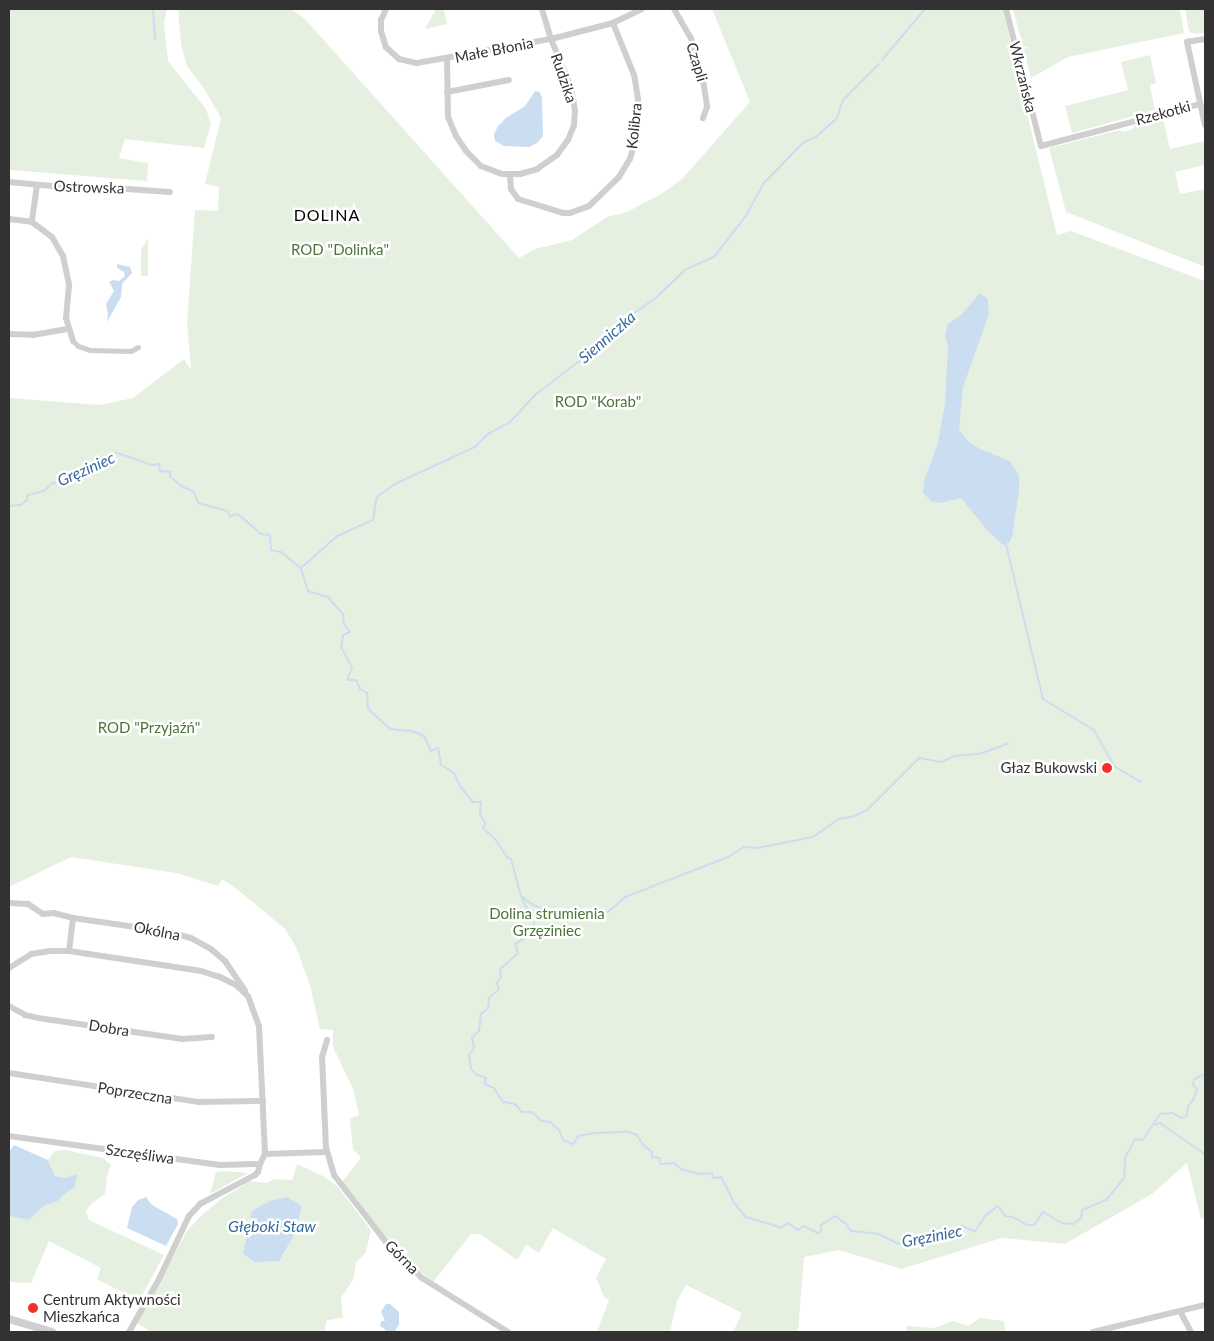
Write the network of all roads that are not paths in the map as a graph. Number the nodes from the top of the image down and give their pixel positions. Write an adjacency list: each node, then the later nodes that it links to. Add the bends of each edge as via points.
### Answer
1 (386, 9): 9 (street, Małe Błonia, via 381,31 384,42 394,55 411,63)
2 (542, 9): 7 (street, Rudzika)
3 (642, 9): 6 (street, Małe Błonia)
4 (674, 9): 13 (street, Czapli, via 691,38 702,74 706,107)
5 (1006, 9): 15 (street, Wkrzańska)
6 (613, 23): 7 (street, Małe Błonia); 16 (street, Kolibra, via 634,76 638,99 636,138 630,159 619,177 594,202 570,213 556,212 518,199 511,189)
7 (550, 39): 9 (street, Małe Błonia); 16 (street, Rudzika, via 575,102 574,125 568,140 551,160 538,169)
8 (1205, 39): 12 (street, via 1187,42)
9 (447, 59): 11 (street, Rudzika)
10 (509, 80): 11 (street)
11 (447, 92): 16 (street, Rudzika, via 448,117 461,144 480,166)
12 (1200, 104): 14 (street); 15 (street, Rzekotki)
13 (703, 118)
14 (1205, 125)
15 (1041, 146)
16 (510, 175)
17 (9, 182): 18 (street, Ostrowska)
18 (37, 185): 19 (street, Ostrowska); 21 (street)
19 (170, 192)
20 (9, 219): 21 (street)
21 (32, 222): 22 (street, via 52,237 64,256 68,278)
22 (68, 330): 23 (street, via 33,335); 24 (street)
23 (11, 334): 25 (street)
24 (73, 340): 26 (street, via 78,346 90,350 131,351)
25 (12, 342)
26 (138, 347)
27 (9, 903): 28 (street, Okólna, via 24,903 40,913)
28 (73, 918): 29 (street); 31 (street, Okólna, via 191,938 225,961)
29 (69, 950): 30 (street, via 31,954); 31 (street, via 208,973 230,981)
30 (9, 968)
31 (248, 996): 36 (street, Okólna, via 259,1026)
32 (9, 1006): 33 (street, Dobra, via 38,1018 182,1039)
33 (212, 1037)
34 (326, 1040): 38 (street, Górna, via 322,1057)
35 (9, 1073): 36 (street, Poprzeczna, via 198,1102)
36 (263, 1102): 39 (street, Okólna)
37 (9, 1136): 40 (street, Szczęśliwa, via 220,1165)
38 (326, 1152): 39 (street); 44 (street, Górna, via 337,1180 396,1252 430,1284)
39 (265, 1154): 40 (street)
40 (260, 1164): 47 (street, via 255,1175 200,1204 189,1216)
41 (1205, 1305): 49 (street)
42 (1182, 1315): 50 (street)
43 (9, 1320): 46 (street)
44 (495, 1324): 45 (street); 48 (street, Górna)
45 (492, 1331)
46 (52, 1332)
47 (129, 1332)
48 (508, 1332)
49 (1093, 1332)
50 (1191, 1332)

